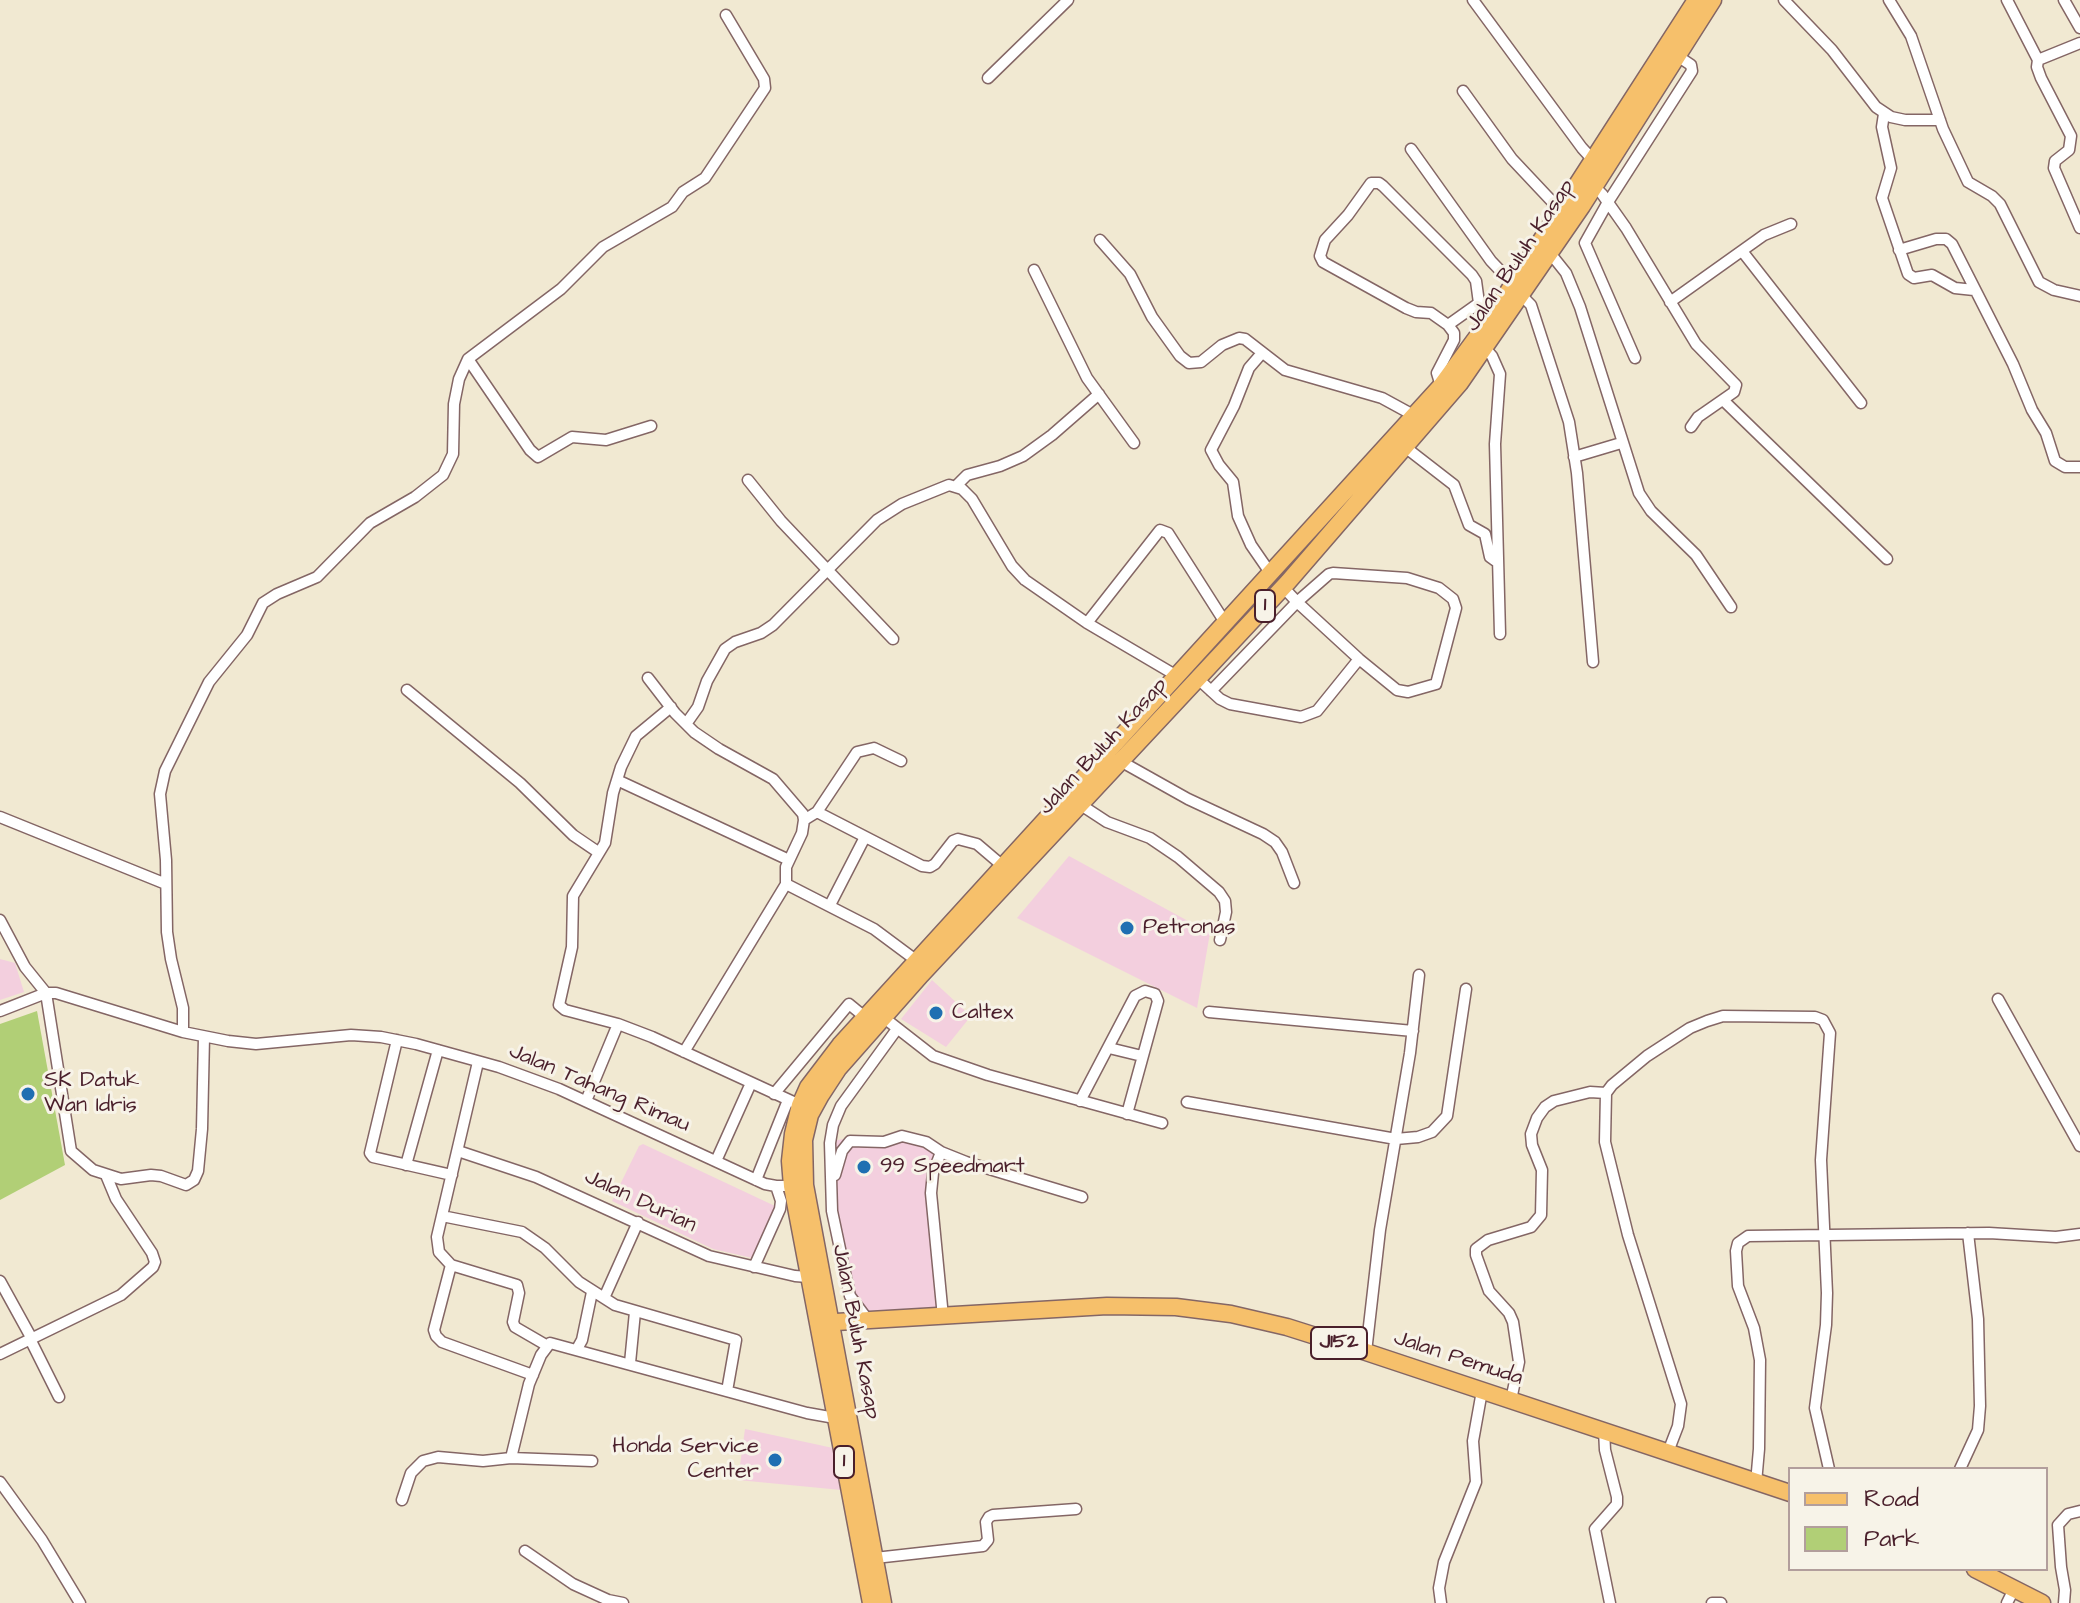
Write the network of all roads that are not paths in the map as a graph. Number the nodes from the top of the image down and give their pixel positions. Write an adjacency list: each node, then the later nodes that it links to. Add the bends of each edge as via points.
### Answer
1 (1068, 0): 14 (street)
2 (1473, 0): 19 (street)
3 (1696, 0): 19 (main road, Jalan Buluh Kasap / 1)
4 (1713, 0): 12 (main road, Jalan Buluh Kasap / 1)
5 (1784, 0): 16 (street)
6 (1889, 0): 17 (street, via 1914,45)
7 (2007, 0): 13 (street)
8 (2064, 0): 10 (street)
9 (726, 15): 40 (street, via 765,88 705,178 683,192 672,207 603,247 561,289)
10 (2080, 28)
11 (2080, 43): 13 (street)
12 (1676, 55): 20 (main road, Jalan Buluh Kasap / 1); 21 (street, via 1692,71)
13 (2038, 60): 24 (street, via 2041,78 2071,136 2069,150 2054,168)
14 (988, 78)
15 (1463, 91): 22 (street, via 1512,159)
16 (1884, 114): 17 (street); 26 (street, via 1891,168 1882,198)
17 (1940, 120): 32 (street, via 1968,182 2000,204 2036,279)
18 (1411, 149): 30 (street)
19 (1593, 160): 22 (main road, Jalan Buluh Kasap / 1)
20 (1594, 186): 21 (street); 28 (main road, Jalan Buluh Kasap / 1)
21 (1608, 202): 33 (street); 39 (street, via 1585,243)
22 (1560, 210): 30 (main road, Jalan Buluh Kasap / 1)
23 (1791, 224): 27 (street)
24 (2080, 228)
25 (1100, 240): 38 (street, via 1130,274 1184,361 1201,362 1234,338 1245,339)
26 (1899, 250): 31 (street, via 1910,277 1932,275 1955,288); 31 (street, via 1936,239 1950,241)
27 (1742, 251): 33 (street); 44 (street)
28 (1550, 253): 30 (main road, Jalan Buluh Kasap / 1); 49 (street, via 1566,273 1580,307)
29 (1034, 270): 42 (street)
30 (1517, 290): 35 (main road, Jalan Buluh Kasap / 1); 37 (main road, Jalan Buluh Kasap / 1); 51 (street, via 1531,305 1548,354)
31 (1974, 290): 52 (street, via 2055,461)
32 (2080, 296)
33 (1670, 302): 43 (street, via 1701,352 1736,385)
34 (1479, 303): 35 (street); 36 (street); 36 (street, via 1472,275 1383,186 1371,183 1322,245 1323,262)
35 (1493, 315): 41 (main road, Jalan Buluh Kasap / 1)
36 (1448, 325): 41 (street, via 1454,340 1437,373)
37 (1485, 348): 50 (main road, Jalan Buluh Kasap / 1); 56 (street, via 1500,374 1495,423)
38 (1262, 353): 45 (street, via 1285,370 1382,398); 58 (street, via 1249,368 1211,450 1233,482 1238,516 1251,545)
39 (1635, 358)
40 (468, 359): 46 (street, via 538,457 572,437 606,440); 87 (street, via 454,404 453,454 443,475 370,523 317,577 263,603 247,635 209,682 162,782)
41 (1441, 386): 45 (main road, Jalan Buluh Kasap / 1)
42 (1099, 394): 48 (street); 54 (street, via 1023,456 967,475)
43 (1723, 400): 47 (street); 55 (street)
44 (1861, 403)
45 (1415, 416): 58 (main road, Jalan Buluh Kasap / 1)
46 (651, 426)
47 (1691, 427)
48 (1134, 443)
49 (1621, 443): 51 (street); 61 (street, via 1651,511 1696,555)
50 (1405, 447): 56 (street, via 1454,485 1469,525 1485,534 1490,557); 58 (main road, Jalan Buluh Kasap / 1)
51 (1574, 457): 67 (street)
52 (2080, 467)
53 (748, 480): 57 (street)
54 (956, 486): 57 (street, via 939,487 891,510); 62 (street, via 972,499 1019,573)
55 (1887, 559)
56 (1497, 562): 64 (street)
57 (828, 569): 65 (street); 74 (street, via 773,625 725,649)
58 (1281, 576): 59 (main road, Jalan Buluh Kasap / 1); 60 (street)
59 (1259, 600): 63 (main road, Jalan Buluh Kasap / 1); 70 (main road, Jalan Buluh Kasap / 1)
60 (1297, 602): 66 (street); 66 (street, via 1333,573 1416,580 1439,588 1456,603 1433,686 1402,692); 72 (street)
61 (1731, 607)
62 (1087, 623): 63 (street, via 1160,530 1168,533); 68 (street)
63 (1226, 624): 68 (main road, Jalan Buluh Kasap / 1)
64 (1500, 634)
65 (893, 639)
66 (1359, 659): 72 (street, via 1309,715 1230,704)
67 (1593, 662)
68 (1177, 676): 85 (main road, Jalan Buluh Kasap / 1)
69 (648, 678): 73 (street)
70 (1197, 678): 72 (street); 76 (main road, Jalan Buluh Kasap / 1)
71 (407, 690): 83 (street)
72 (1211, 691)
73 (671, 707): 74 (street); 77 (street, via 636,736)
74 (686, 724): 81 (street, via 705,741 773,779)
75 (901, 761): 79 (street, via 874,748 857,752)
76 (1122, 762): 78 (main road, Jalan Buluh Kasap / 1); 86 (street, via 1275,842)
77 (617, 780): 83 (street, via 608,830); 84 (street)
78 (1081, 805): 91 (street, via 1107,822 1150,838 1219,892 1226,912); 99 (main road, Jalan Buluh Kasap / 1)
79 (817, 812): 81 (street); 82 (street)
80 (0, 817): 87 (street)
81 (804, 820): 84 (street)
82 (865, 837): 85 (street, via 930,867 953,841 965,839); 89 (street)
83 (598, 852): 101 (street, via 573,896 572,947 559,1003 565,1010)
84 (789, 860): 88 (street)
85 (1004, 867): 92 (main road, Jalan Buluh Kasap / 1)
86 (1294, 883)
87 (166, 884): 104 (street, via 167,932)
88 (786, 884): 89 (street); 109 (street)
89 (830, 905): 92 (street)
90 (0, 920): 95 (street)
91 (1220, 940)
92 (917, 961): 100 (main road, Jalan Buluh Kasap / 1)
93 (1419, 975): 103 (street)
94 (1466, 989): 121 (street, via 1447,1116 1432,1132)
95 (46, 993): 97 (street); 104 (street, Jalan Tahang Rimau); 127 (street, via 71,1151)
96 (1998, 999): 122 (street)
97 (0, 1011)
98 (1209, 1012): 103 (street)
99 (883, 1017): 102 (street); 130 (main road, Jalan Buluh Kasap / 1, via 838,1069 810,1115)
100 (866, 1018): 114 (street, via 849,1004); 117 (main road, Jalan Buluh Kasap / 1)
101 (618, 1024): 109 (street); 115 (street)
102 (897, 1029): 116 (street, via 933,1056); 131 (street, via 833,1125)
103 (1413, 1031): 121 (street)
104 (183, 1032): 105 (street, Jalan Tahang Rimau)
105 (204, 1037): 106 (street, Jalan Tahang Rimau, via 256,1044 339,1035); 127 (street, via 202,1129 194,1180 186,1185 161,1176)
106 (397, 1040): 108 (street, Jalan Tahang Rimau); 126 (street, via 369,1148 373,1157)
107 (1109, 1048): 110 (street); 110 (street, via 1135,996 1145,991 1158,1001); 116 (street)
108 (438, 1050): 111 (street, Jalan Tahang Rimau); 126 (street)
109 (684, 1052): 112 (street)
110 (1142, 1056): 119 (street)
111 (478, 1062): 115 (street, Jalan Tahang Rimau); 123 (street)
112 (751, 1083): 114 (street); 125 (street)
113 (1606, 1093): 136 (street, via 1647,1056 1707,1021 1733,1016 1823,1020 1830,1033 1821,1160); 158 (street, via 1590,1092 1545,1107 1531,1134 1542,1170 1541,1215 1531,1227 1476,1249 1489,1291 1513,1322 1519,1362); 161 (street, via 1605,1142 1681,1404)
114 (774, 1094): 117 (street)
115 (586, 1101): 125 (street, Jalan Tahang Rimau)
116 (1080, 1101): 119 (street)
117 (794, 1102): 129 (street); 130 (main road, Jalan Buluh Kasap / 1)
118 (1187, 1102): 121 (street)
119 (1127, 1114): 120 (street)
120 (1162, 1123)
121 (1396, 1139): 151 (street)
122 (2080, 1146)
123 (458, 1151): 128 (street); 134 (street, Jalan Durian, via 526,1173)
124 (941, 1152): 131 (street, via 902,1136 884,1142 850,1141); 132 (street); 145 (street, via 931,1193)
125 (716, 1161): 129 (street, Jalan Tahang Rimau)
126 (406, 1165): 128 (street)
127 (106, 1175): 148 (street, via 155,1262 153,1267 121,1295)
128 (452, 1175): 133 (street)
129 (756, 1180): 130 (street, Jalan Tahang Rimau)
130 (791, 1186): 139 (street); 140 (main road, Jalan Buluh Kasap / 1); 147 (main road, Jalan Buluh Kasap / 1)
131 (832, 1186): 146 (street, via 832,1211 850,1296)
132 (1082, 1197)
133 (442, 1216): 138 (street, via 439,1252); 142 (street, via 522,1232)
134 (638, 1222): 139 (street, Jalan Durian, via 709,1256); 143 (street)
135 (1968, 1233): 136 (street); 137 (street); 165 (street, via 1978,1319 1980,1406 1978,1430)
136 (1825, 1234): 164 (street, via 1826,1325 1815,1408); 167 (street, via 1748,1236 1738,1243 1738,1286 1760,1360)
137 (2080, 1234)
138 (451, 1265): 149 (street, via 517,1285 515,1327); 154 (street, via 436,1336)
139 (754, 1267): 140 (street, Jalan Durian)
140 (808, 1277): 147 (main road, Jalan Buluh Kasap / 1)
141 (0, 1281): 148 (street)
142 (592, 1292): 143 (street); 150 (street)
143 (604, 1298): 144 (street)
144 (635, 1312): 153 (street); 155 (street, via 736,1340)
145 (943, 1317): 146 (main road, Jalan Pemuda / J152); 151 (main road, Jalan Pemuda / J152, via 1107,1306 1206,1310 1287,1327)
146 (868, 1320): 147 (main road, Jalan Pemuda / J152)
147 (825, 1322): 159 (main road, Jalan Buluh Kasap / 1); 173 (main road, Jalan Buluh Kasap / 1)
148 (31, 1339): 152 (street); 157 (street)
149 (546, 1345): 150 (street, via 556,1342); 154 (street)
150 (577, 1349): 153 (street)
151 (1366, 1352): 156 (main road, Jalan Pemuda / J152)
152 (0, 1354)
153 (630, 1363): 155 (street)
154 (533, 1375): 162 (street)
155 (727, 1391): 159 (street)
156 (1482, 1391): 158 (main road, Jalan Pemuda / J152); 180 (street, via 1473,1441 1476,1482 1444,1562)
157 (59, 1397)
158 (1511, 1400): 160 (main road, Jalan Pemuda / J152)
159 (835, 1418): 178 (main road, Jalan Buluh Kasap / 1)
160 (1604, 1430): 161 (main road, Jalan Pemuda / J152); 181 (street, via 1617,1504 1595,1529)
161 (1668, 1452): 167 (main road, Jalan Pemuda / J152)
162 (511, 1458): 163 (street); 169 (street, via 423,1461 411,1473)
163 (592, 1461)
164 (1829, 1467)
165 (1961, 1467)
166 (0, 1482): 176 (street)
167 (1756, 1483): 168 (main road, Jalan Pemuda / J152)
168 (1788, 1492)
169 (402, 1500)
170 (1076, 1509): 173 (street, via 993,1515 986,1522 988,1540 983,1546)
171 (2080, 1511): 185 (street, via 2058,1525)
172 (525, 1551): 177 (street, via 573,1584)
173 (875, 1558): 179 (main road, Jalan Buluh Kasap / 1)
174 (1978, 1571): 175 (main road)
175 (2010, 1596): 184 (main road)
176 (80, 1603)
177 (623, 1603)
178 (871, 1603)
179 (883, 1603)
180 (1441, 1603)
181 (1610, 1603)
182 (1712, 1603): 183 (street)
183 (1721, 1603)
184 (2042, 1603)
185 (2064, 1603)

